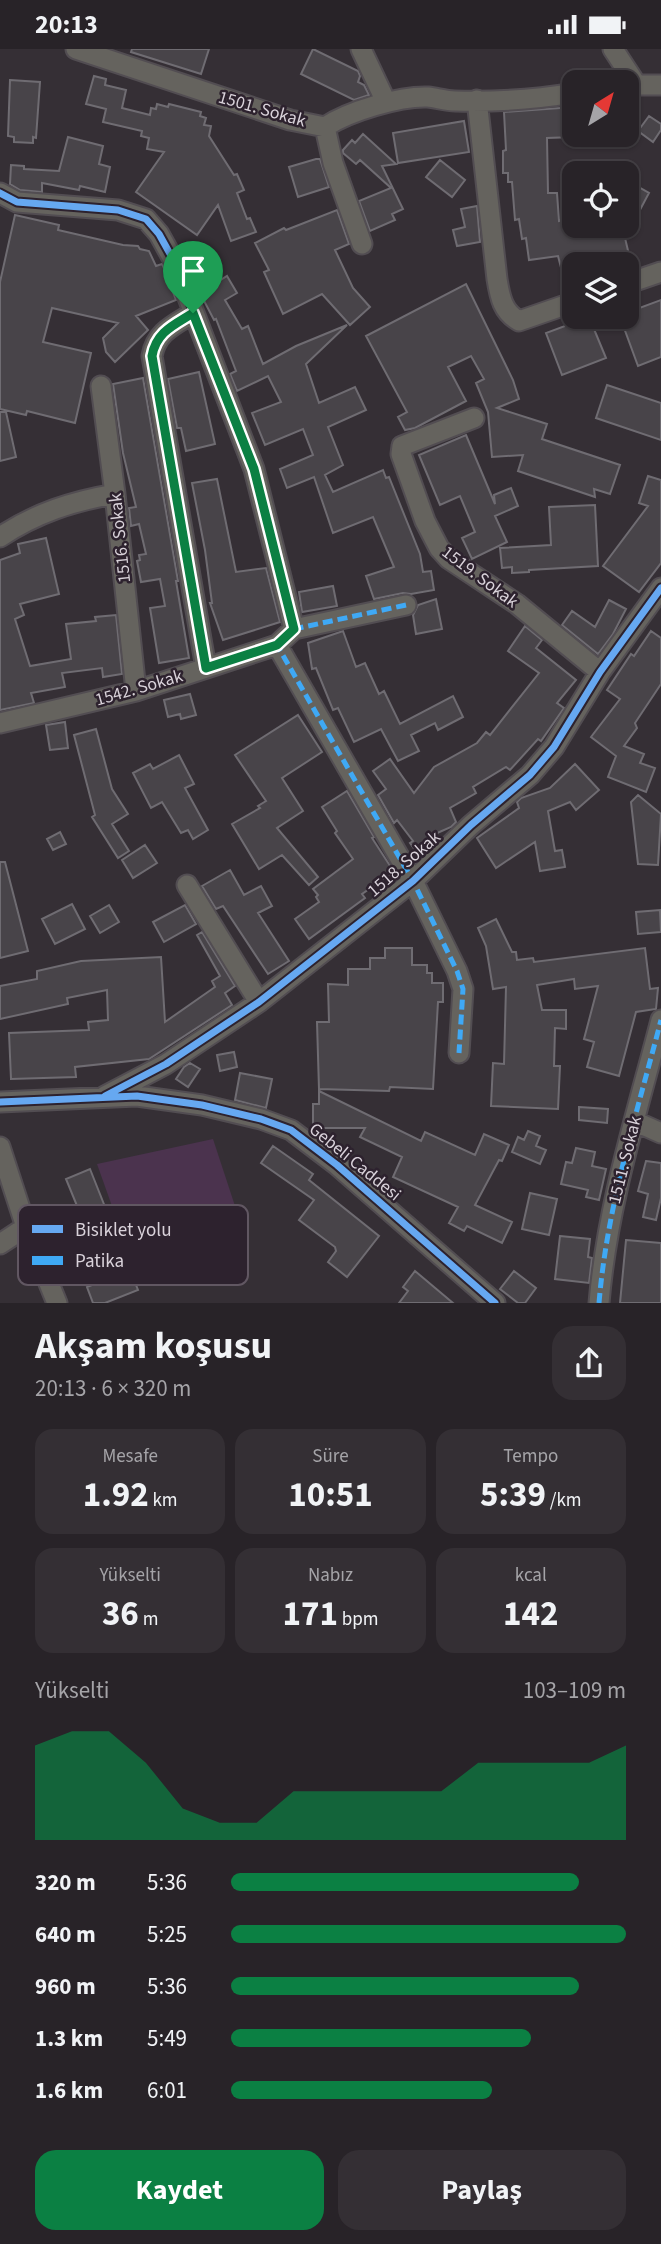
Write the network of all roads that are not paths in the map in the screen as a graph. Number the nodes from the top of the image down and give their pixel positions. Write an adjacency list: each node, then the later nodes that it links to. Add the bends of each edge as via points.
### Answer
1 (76, 49): 10 (street, 1501. Sokak, via 290,120)
2 (361, 49): 9 (street)
3 (613, 49): 4 (street)
4 (624, 70)
5 (639, 85): 6 (street)
6 (661, 85)
7 (562, 95): 8 (street, 1501. Sokak)
8 (477, 100): 9 (street, 1501. Sokak, via 427,97); 15 (street, via 500,295 509,315 519,321)
9 (386, 102): 10 (street, 1501. Sokak, via 337,118)
10 (325, 127): 12 (street)
11 (0, 193): 16 (street, via 17,202 118,210 146,219 174,261)
12 (362, 244)
13 (661, 272): 14 (street)
14 (639, 280)
15 (562, 306)
16 (193, 313): 23 (street, via 254,469); 25 (street, via 162,333 152,356)
17 (101, 386): 19 (street, 1516. Sokak)
18 (474, 418): 26 (street, 1519. Sokak, via 402,446 433,540 449,559 517,604)
19 (115, 493): 20 (street, via 49,510); 27 (street, 1516. Sokak)
20 (0, 537)
21 (661, 588): 26 (street, 1518. Sokak)
22 (406, 605): 23 (street)
23 (294, 629): 24 (street)
24 (277, 645): 25 (street, 1542. Sokak); 29 (street)
25 (206, 668): 27 (street, 1542. Sokak)
26 (600, 672): 29 (street, 1518. Sokak, via 567,728 530,775)
27 (136, 691): 28 (street, 1542. Sokak)
28 (0, 723)
29 (413, 881): 31 (street, 1518. Sokak); 33 (street, via 463,989)
30 (187, 885): 31 (street)
31 (259, 1002): 34 (street, 1518. Sokak, via 166,1064)
32 (661, 1020): 36 (street, 1511. Sokak)
33 (459, 1053)
34 (105, 1096): 35 (street, Gebeli Caddesi); 44 (street, Gebeli Caddesi, via 202,1105 290,1130 337,1165)
35 (0, 1102)
36 (634, 1121): 37 (street); 45 (street, 1511. Sokak, via 608,1231)
37 (661, 1133)
38 (0, 1147): 39 (street)
39 (19, 1205)
40 (18, 1232): 41 (street)
41 (0, 1244)
42 (50, 1285): 43 (street)
43 (57, 1303)
44 (495, 1303)
45 (599, 1303)

